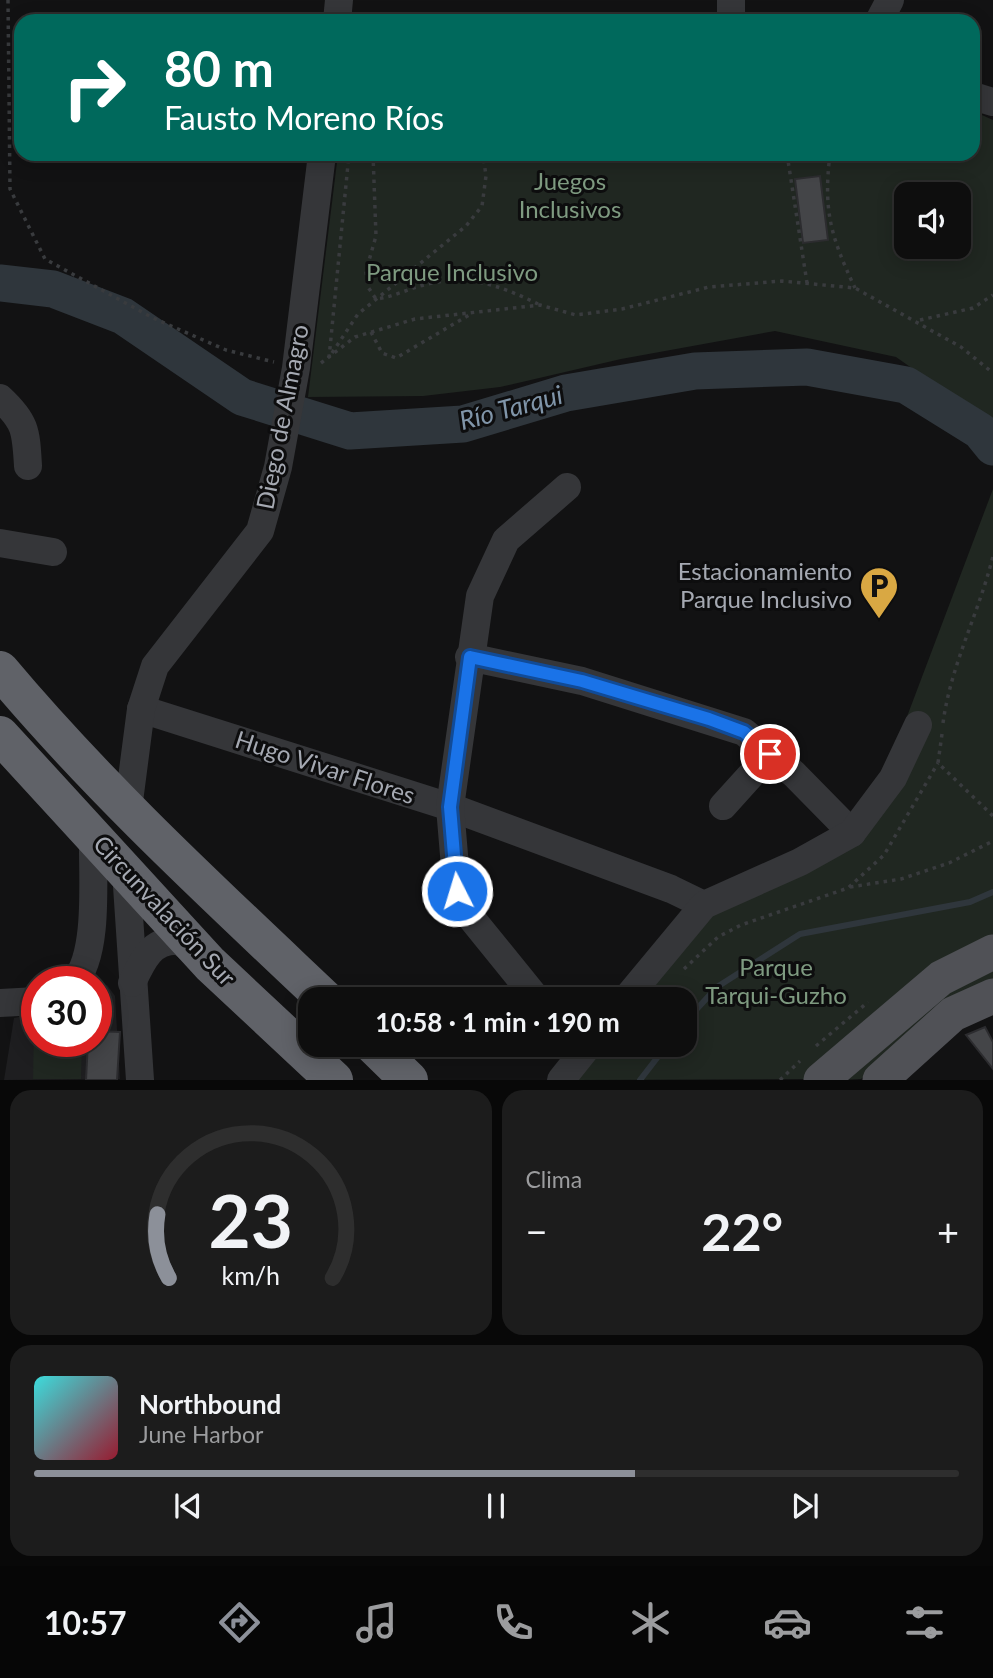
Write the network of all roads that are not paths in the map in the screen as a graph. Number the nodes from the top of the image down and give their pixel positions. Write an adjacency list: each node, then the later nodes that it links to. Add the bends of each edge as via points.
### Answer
1 (321, 161): 9 (street, Diego de Almagro, via 296,368 278,467 260,531 155,666)
2 (0, 398): 3 (street, via 26,430)
3 (28, 466)
4 (567, 487): 7 (street, via 506,540 480,596)
5 (0, 543): 6 (street)
6 (54, 552)
7 (470, 657): 12 (street, via 582,681 709,719 744,732); 14 (street)
8 (0, 670): 15 (highway, Circunvalación Sur)
9 (141, 709): 14 (street, Hugo Vivar Flores); 15 (street, Diego de Almagro)
10 (918, 725): 16 (street, via 893,778)
11 (0, 735): 17 (highway, Circunvalación Sur)
12 (770, 754): 13 (street); 16 (street)
13 (723, 806)
14 (450, 807): 19 (street, Hugo Vivar Flores); 25 (street, via 457,891 468,914)
15 (128, 809): 24 (highway, Circunvalación Sur)
16 (852, 833): 19 (street)
17 (93, 835): 18 (highway, Circunvalación Sur); 22 (street, via 92,943)
18 (126, 871): 21 (highway, Circunvalación Sur); 23 (street)
19 (704, 905): 26 (street)
20 (993, 952): 36 (main road, via 942,978)
21 (210, 964): 23 (street, via 180,941 170,940 150,950); 33 (highway, Circunvalación Sur)
22 (85, 966)
23 (132, 983): 32 (street)
24 (313, 987)
25 (527, 987)
26 (636, 987)
27 (993, 996): 37 (main road, via 953,1014)
28 (21, 1002): 29 (street)
29 (0, 1003)
30 (385, 1057): 34 (highway)
31 (575, 1057): 35 (street)
32 (140, 1080)
33 (334, 1080)
34 (409, 1080)
35 (561, 1080)
36 (821, 1080)
37 (880, 1080)

